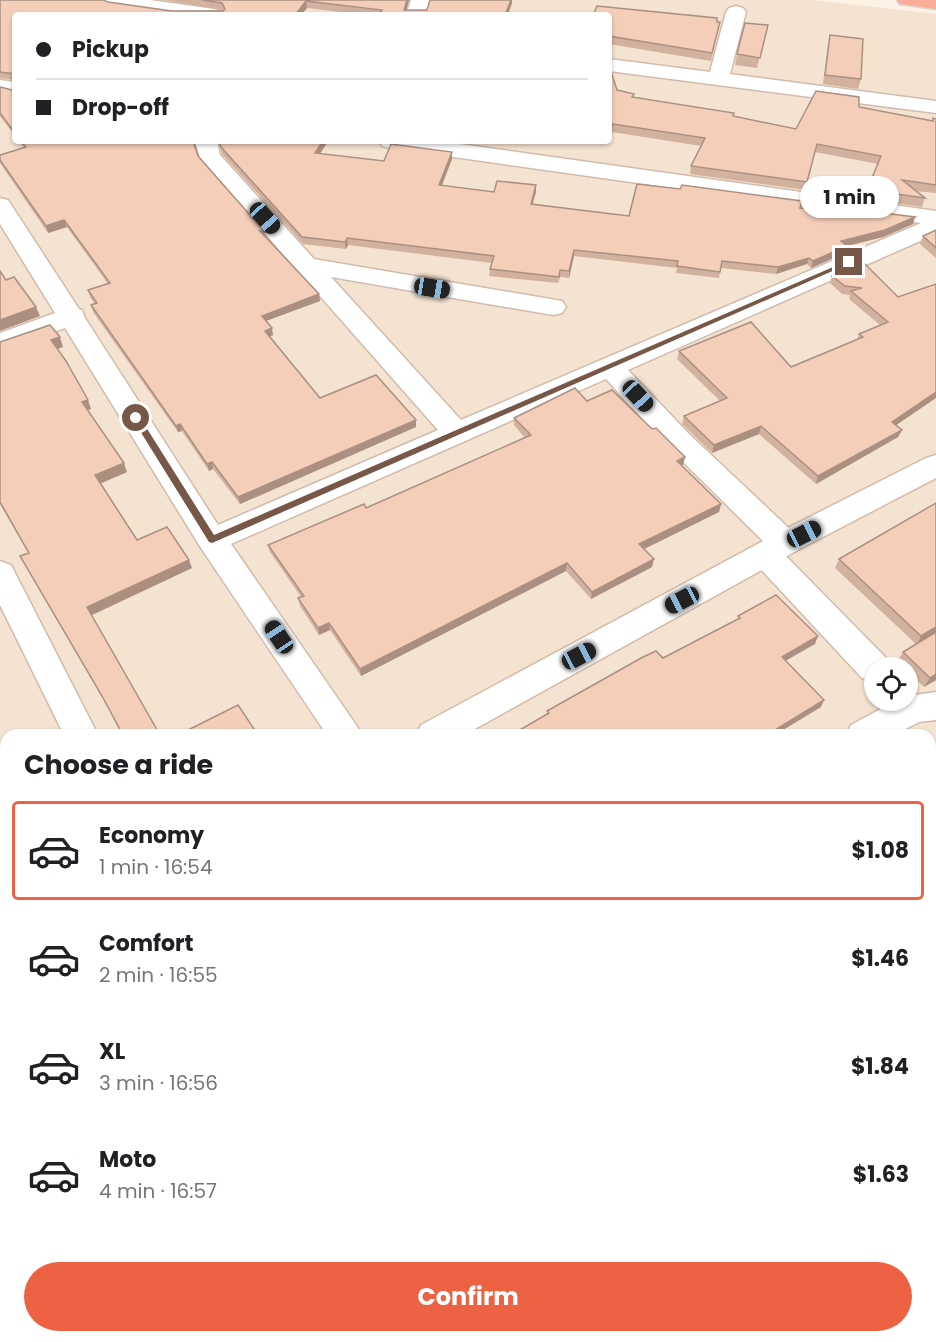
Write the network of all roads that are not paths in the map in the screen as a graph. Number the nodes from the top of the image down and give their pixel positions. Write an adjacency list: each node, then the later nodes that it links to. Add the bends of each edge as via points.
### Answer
1 (110, 0): 4 (street)
2 (908, 0): 3 (highway)
3 (936, 3)
4 (192, 12)
5 (736, 12): 7 (street)
6 (612, 65): 7 (street)
7 (718, 79): 8 (street)
8 (936, 107)
9 (206, 144): 14 (street, via 208,156)
10 (411, 144): 12 (street)
11 (0, 205): 16 (street)
12 (936, 218)
13 (936, 225): 18 (street)
14 (307, 265): 15 (street); 19 (street)
15 (553, 307)
16 (73, 316): 17 (street); 21 (street)
17 (0, 342)
18 (610, 367): 19 (street); 22 (street)
19 (457, 434): 21 (street)
20 (936, 465): 22 (street)
21 (212, 540): 27 (street)
22 (775, 549): 24 (street); 28 (street)
23 (0, 573): 26 (street)
24 (865, 657)
25 (923, 711): 29 (street)
26 (78, 729)
27 (342, 729)
28 (444, 729)
29 (878, 729)

